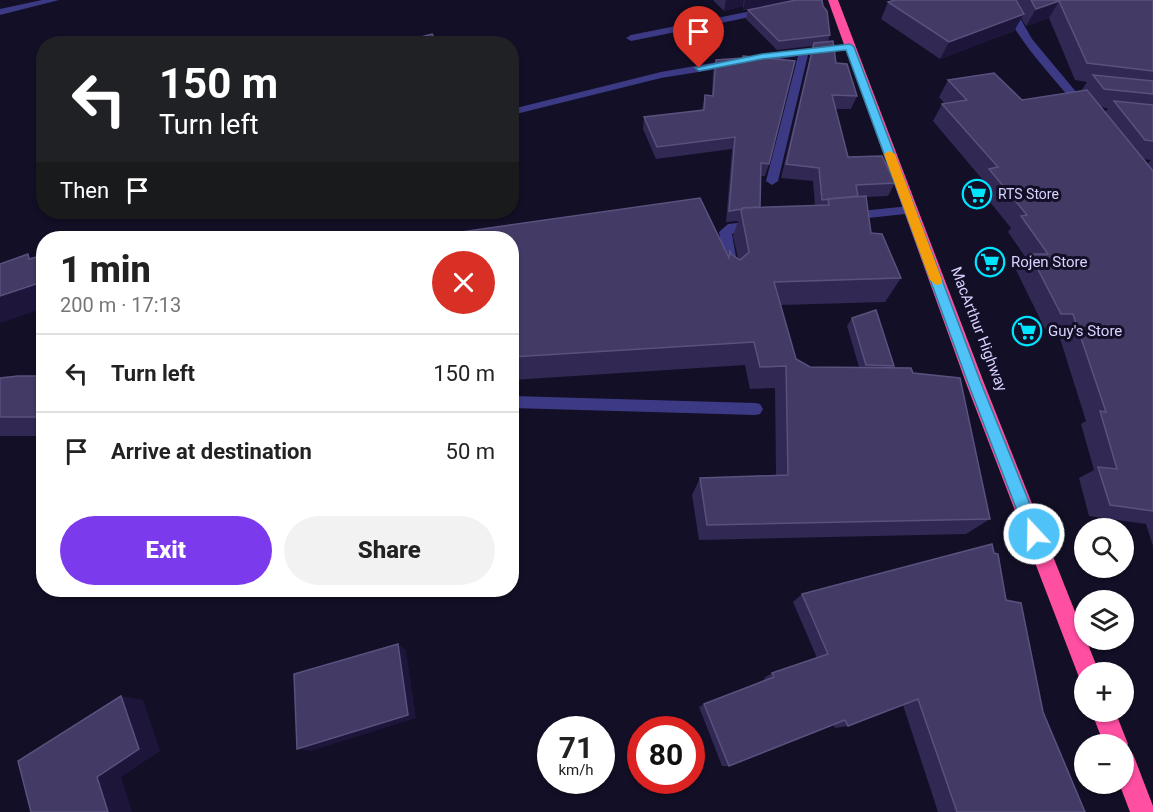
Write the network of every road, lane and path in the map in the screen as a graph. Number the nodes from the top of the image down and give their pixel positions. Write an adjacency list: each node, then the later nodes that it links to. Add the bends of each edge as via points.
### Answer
1 (54, 0): 5 (street)
2 (833, 0): 7 (highway, MacArthur Highway)
3 (1005, 0): 10 (street, via 1020,31 1072,86)
4 (776, 9): 6 (street)
5 (0, 12)
6 (631, 38)
7 (850, 47): 8 (street); 12 (highway, MacArthur Highway)
8 (804, 52): 9 (street, via 661,75); 11 (street)
9 (519, 110)
10 (1092, 114)
11 (772, 181)
12 (910, 210): 13 (street); 18 (highway, MacArthur Highway, via 969,383)
13 (839, 217)
14 (767, 224): 15 (street, via 727,229)
15 (732, 277)
16 (519, 402): 17 (street)
17 (754, 409)
18 (1084, 662)
19 (1134, 789): 20 (highway)
20 (1143, 812)

